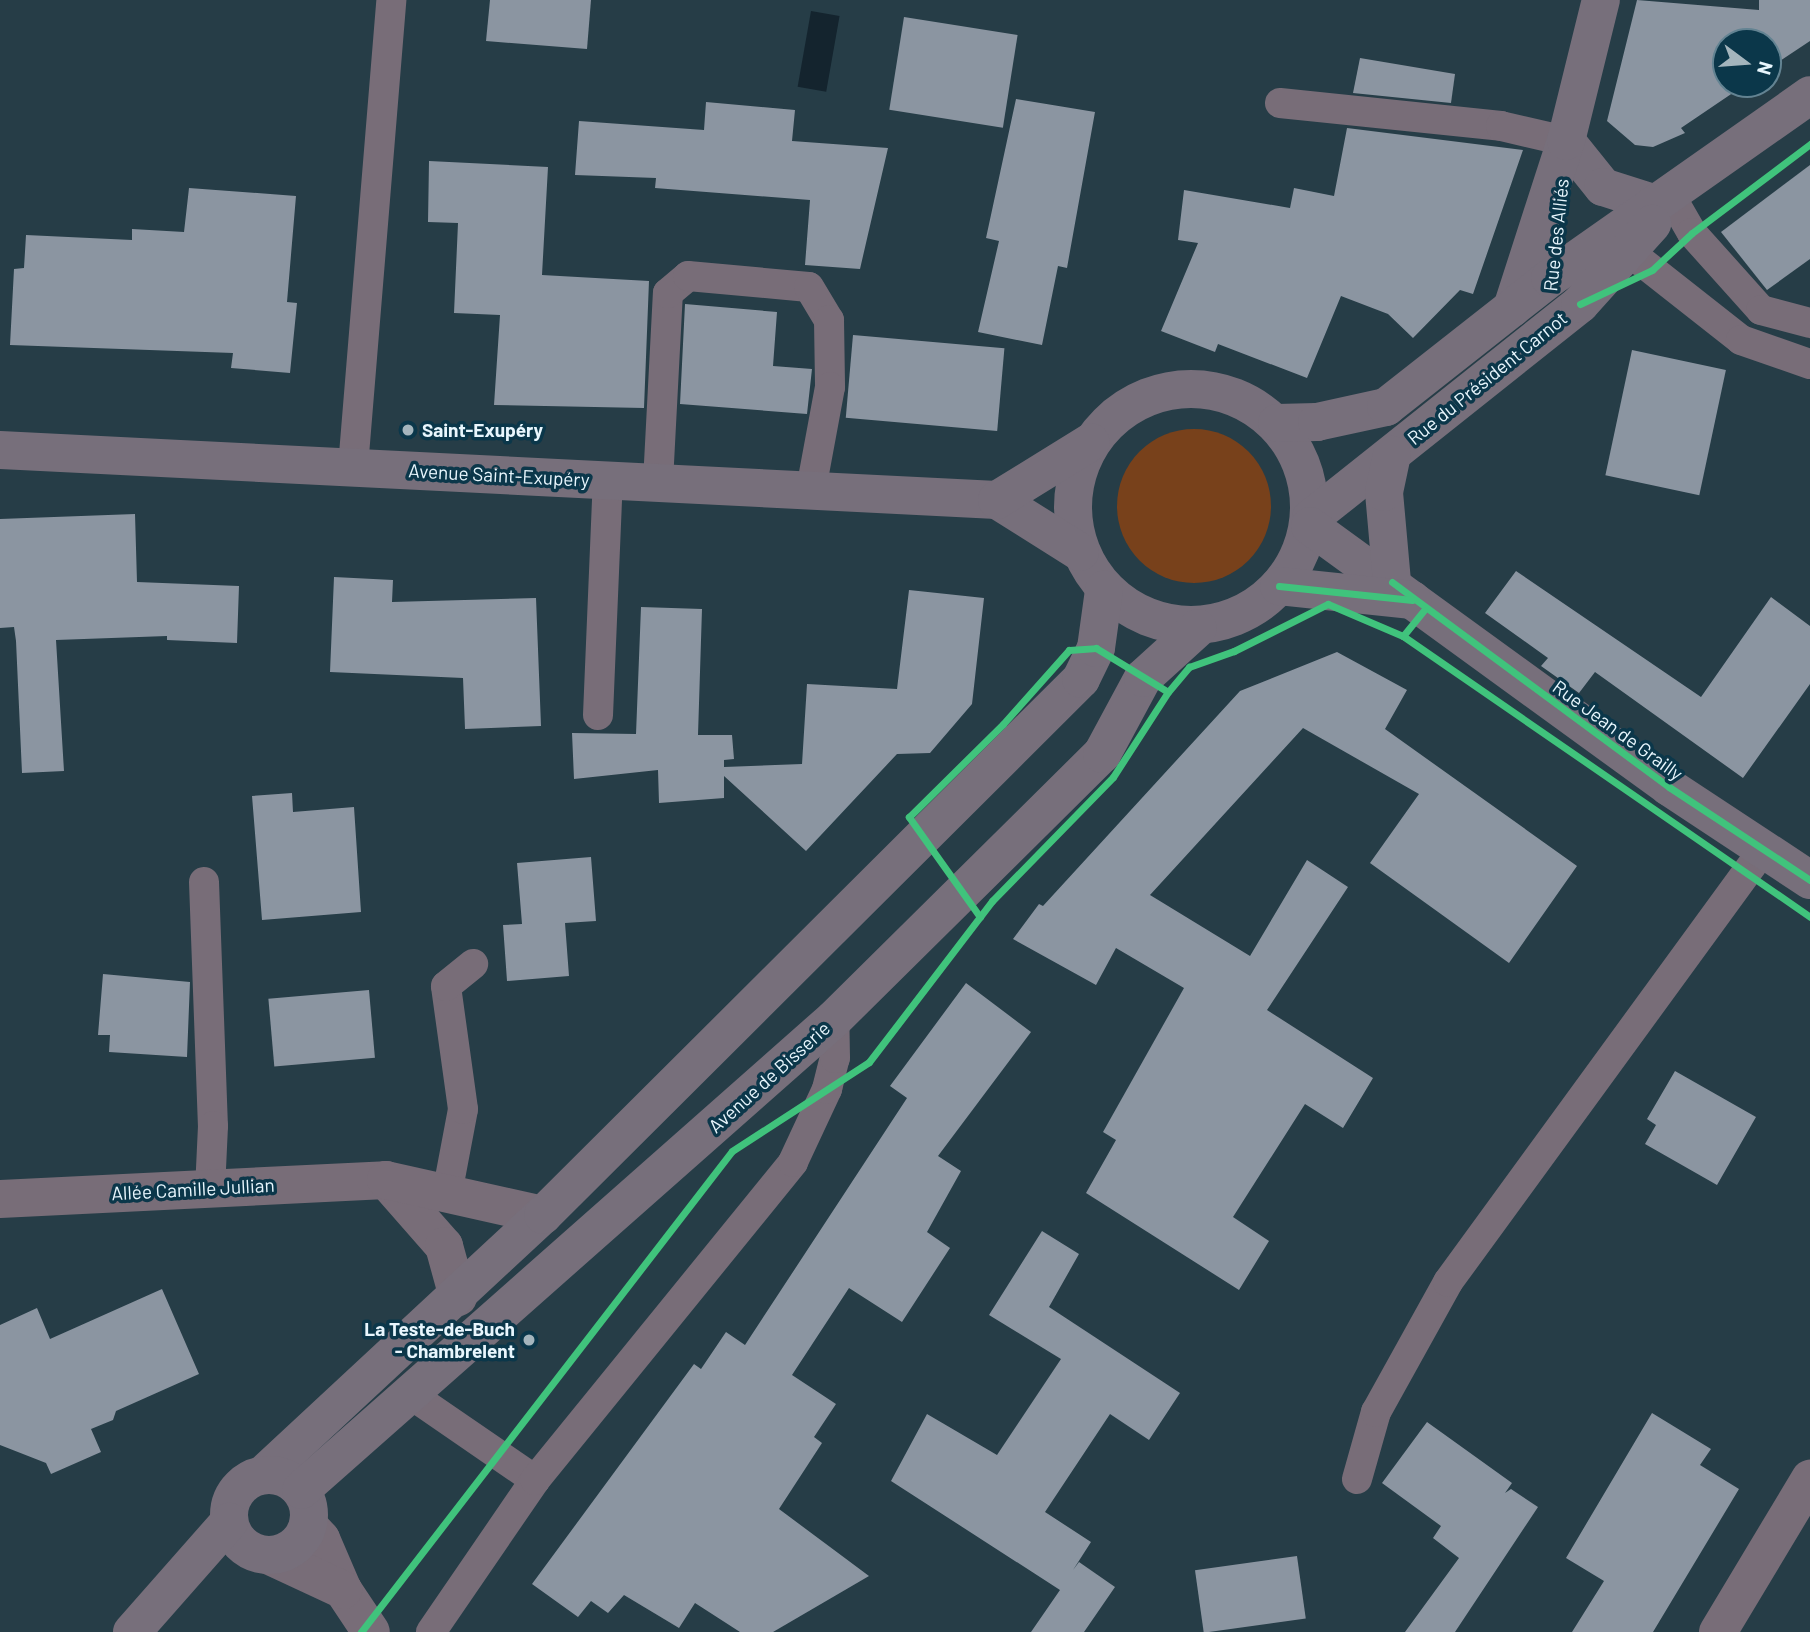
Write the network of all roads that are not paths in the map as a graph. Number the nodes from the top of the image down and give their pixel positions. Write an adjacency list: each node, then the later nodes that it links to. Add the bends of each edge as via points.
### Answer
1 (391, 0): 17 (lane)
2 (1592, 2): 5 (street, Rue des Alliés)
3 (1810, 95): 6 (street, Rue du Président Carnot, via 1708,163)
4 (1280, 103): 5 (lane, via 1501,126)
5 (1566, 141): 6 (street, Rue des Alliés, via 1603,187); 8 (street, Rue des Alliés); 9 (street, Rue des Alliés)
6 (1663, 201): 7 (street, Rue du Président Carnot); 8 (street, Rue du Président Carnot); 10 (lane, via 1762,310)
7 (1628, 251): 11 (street, Rue du Président Carnot, via 1580,304); 12 (lane, via 1741,340)
8 (1550, 278): 9 (street, Rue du Président Carnot); 11 (street, Rue des Alliés)
9 (1512, 308): 13 (street, Rue du Président Carnot, via 1386,407 1317,422)
10 (1810, 323)
11 (1548, 330): 16 (street, Rue du Président Carnot)
12 (1810, 364)
13 (1277, 423): 14 (street, via 1248,402 1215,390 1180,388 1115,415); 22 (street, via 1304,467)
14 (1091, 442): 21 (street); 23 (street, via 1072,496)
15 (0, 450): 17 (street, Avenue Saint-Exupéry)
16 (1392, 455): 22 (street, Rue du Président Carnot); 26 (street, via 1384,492)
17 (353, 467): 18 (street, Avenue Saint-Exupéry)
18 (608, 480): 19 (street, Avenue Saint-Exupéry); 28 (lane)
19 (657, 482): 20 (street, Avenue Saint-Exupéry); 20 (lane, via 668,293 688,276 809,287 829,320 830,387)
20 (811, 490): 21 (street, Avenue Saint-Exupéry)
21 (997, 500): 23 (street, Avenue Saint-Exupéry)
22 (1310, 522): 24 (street, via 1290,577); 26 (street, Rue Jean de Grailly)
23 (1080, 552): 25 (street)
24 (1279, 586): 26 (street, Rue Jean de Grailly); 27 (street, via 1249,613)
25 (1104, 590): 27 (street, via 1154,622); 38 (street, via 1096,648 1081,679)
26 (1402, 591): 29 (street, Rue Jean de Grailly)
27 (1198, 628): 33 (street, Avenue de Bisserie, via 1143,678 1102,754)
28 (598, 715)
29 (1763, 850): 30 (street, Rue Jean de Grailly); 42 (lane, via 1448,1282 1376,1412)
30 (1810, 880)
31 (204, 882): 35 (lane, via 213,1126)
32 (473, 964): 36 (lane, via 446,986 463,1109)
33 (834, 1018): 40 (street, Avenue de Bisserie); 44 (lane, via 835,1058 827,1089 793,1162)
34 (386, 1180): 35 (street, Allée Camille Jullian); 36 (street, Allée Camille Jullian); 39 (street, via 444,1246)
35 (210, 1189): 37 (street, Allée Camille Jullian)
36 (447, 1194): 38 (street, Allée Camille Jullian)
37 (0, 1199)
38 (543, 1215): 39 (street)
39 (458, 1297): 41 (street)
40 (410, 1394): 44 (lane); 45 (street, Avenue de Bisserie)
41 (265, 1474): 45 (street, via 293,1480); 46 (street, via 238,1489 230,1505)
42 (1357, 1479)
43 (1810, 1479): 51 (street)
44 (536, 1480): 50 (lane)
45 (304, 1507): 46 (street, via 300,1541 286,1551); 47 (street)
46 (249, 1543): 47 (street); 48 (street, via 182,1580)
47 (344, 1590): 49 (street)
48 (132, 1632)
49 (372, 1632)
50 (431, 1632)
51 (1718, 1632)

